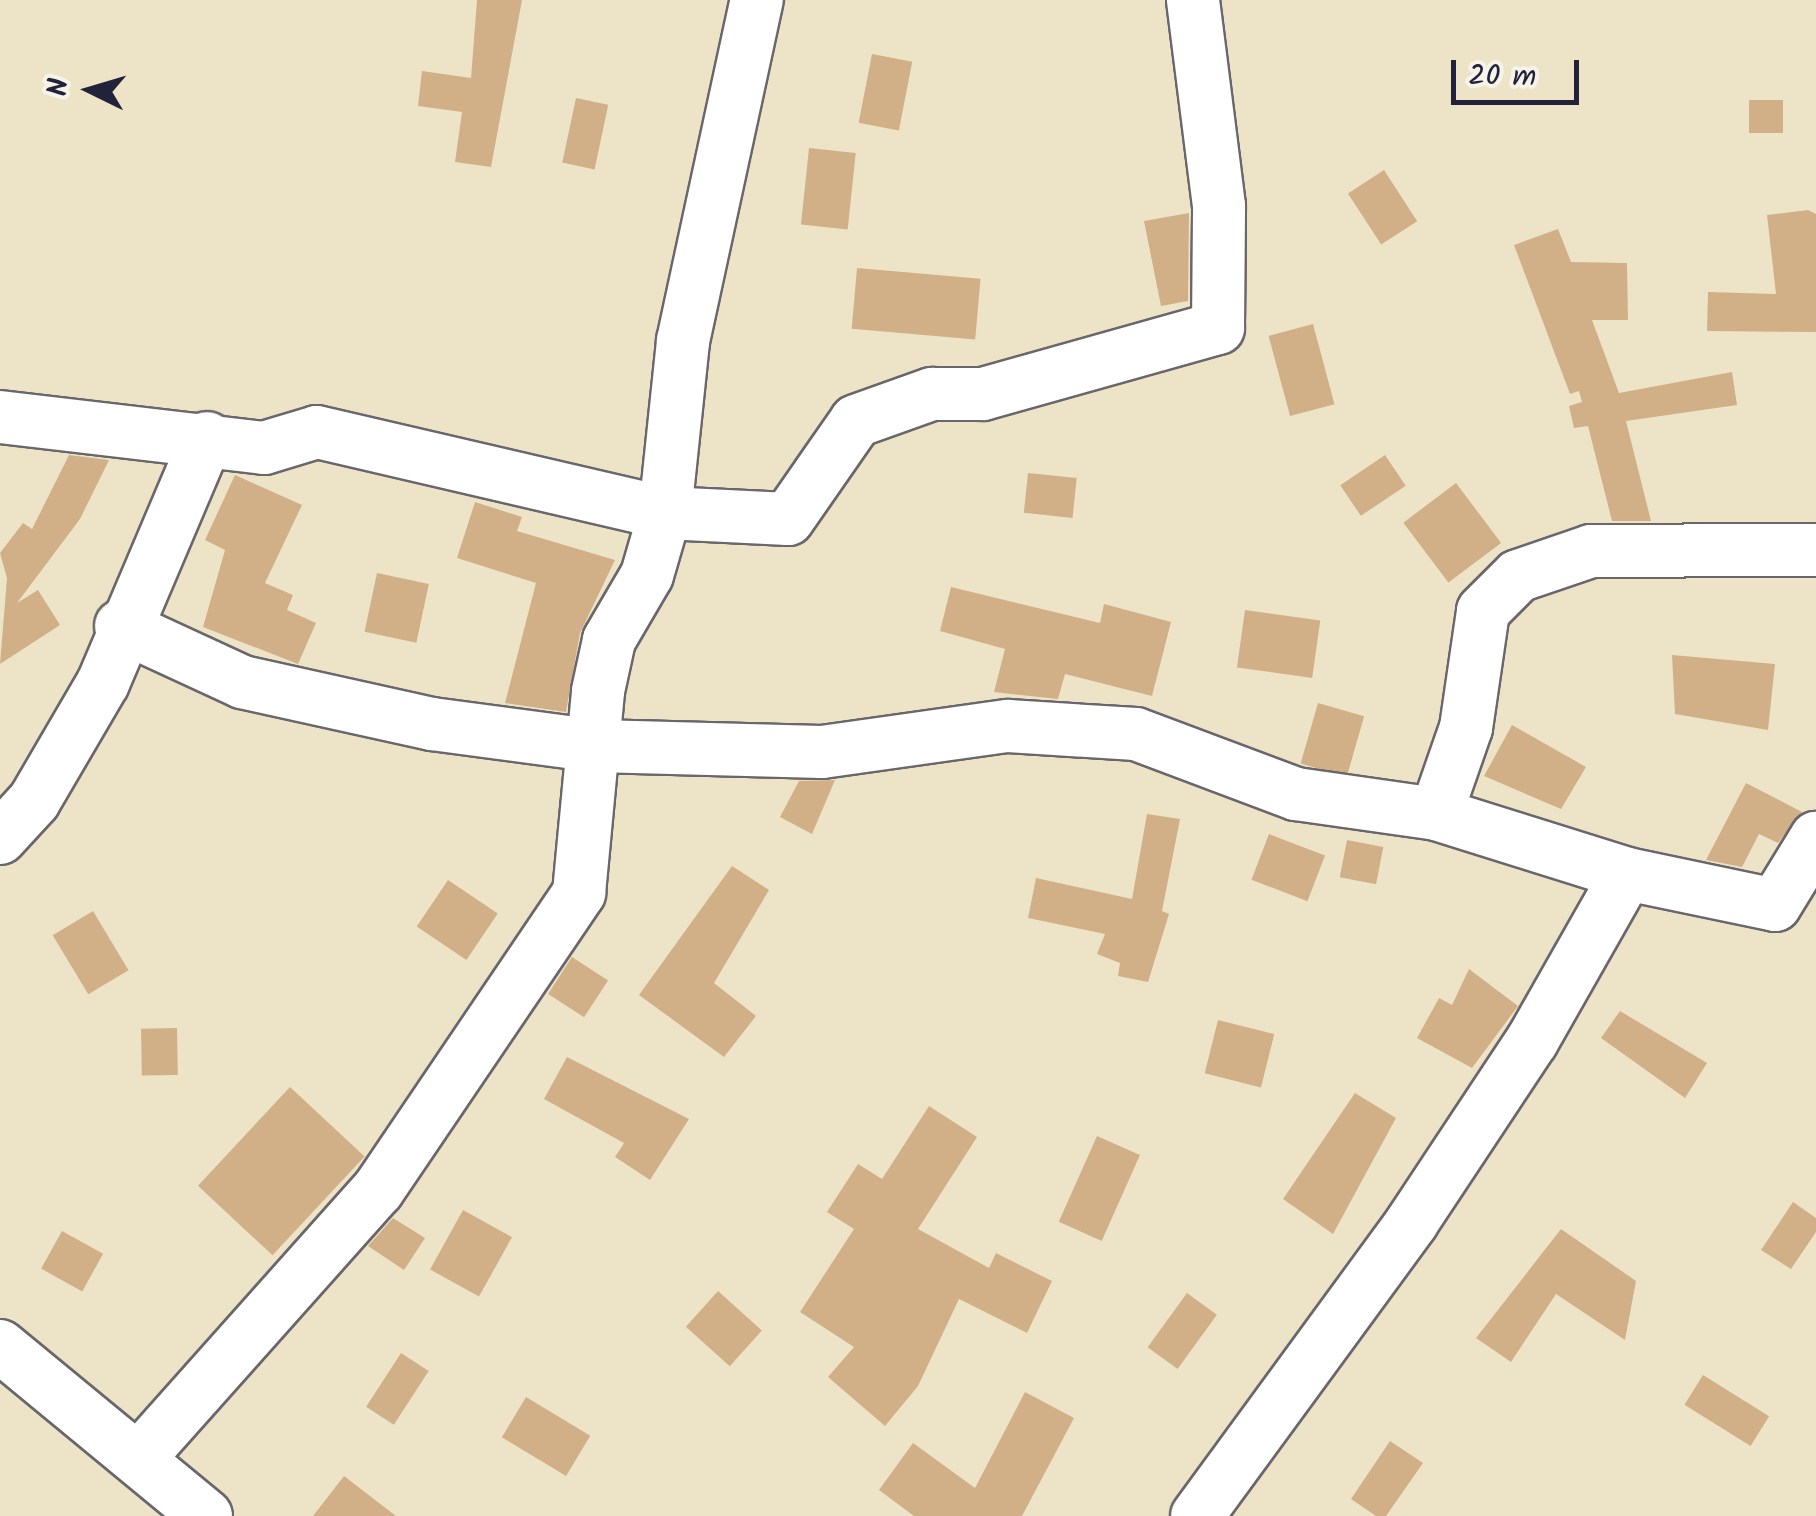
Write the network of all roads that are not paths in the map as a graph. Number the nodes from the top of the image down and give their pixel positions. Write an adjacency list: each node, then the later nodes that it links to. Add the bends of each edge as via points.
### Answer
1 (757, 0): 5 (street, via 683,342)
2 (1193, 0): 5 (street, via 1219,206 1218,328 983,394 932,394 856,421 788,519)
3 (0, 417): 4 (street)
4 (206, 438): 5 (street, via 264,448 317,432); 7 (street)
5 (665, 513): 8 (street, via 646,575 609,640)
6 (1816, 550): 9 (street, via 1591,551 1518,576 1483,610 1466,728)
7 (121, 626): 8 (street, via 242,682 432,724); 10 (street, via 86,715)
8 (596, 746): 9 (street, via 822,752 1008,726 1136,734 1296,794); 14 (street, via 579,892 378,1190)
9 (1436, 814): 12 (street)
10 (0, 838)
11 (1816, 838): 12 (street, via 1775,905)
12 (1627, 874): 16 (street, via 1532,1041 1412,1222)
13 (0, 1346): 14 (street)
14 (138, 1459): 15 (street)
15 (206, 1516)
16 (1197, 1516)

